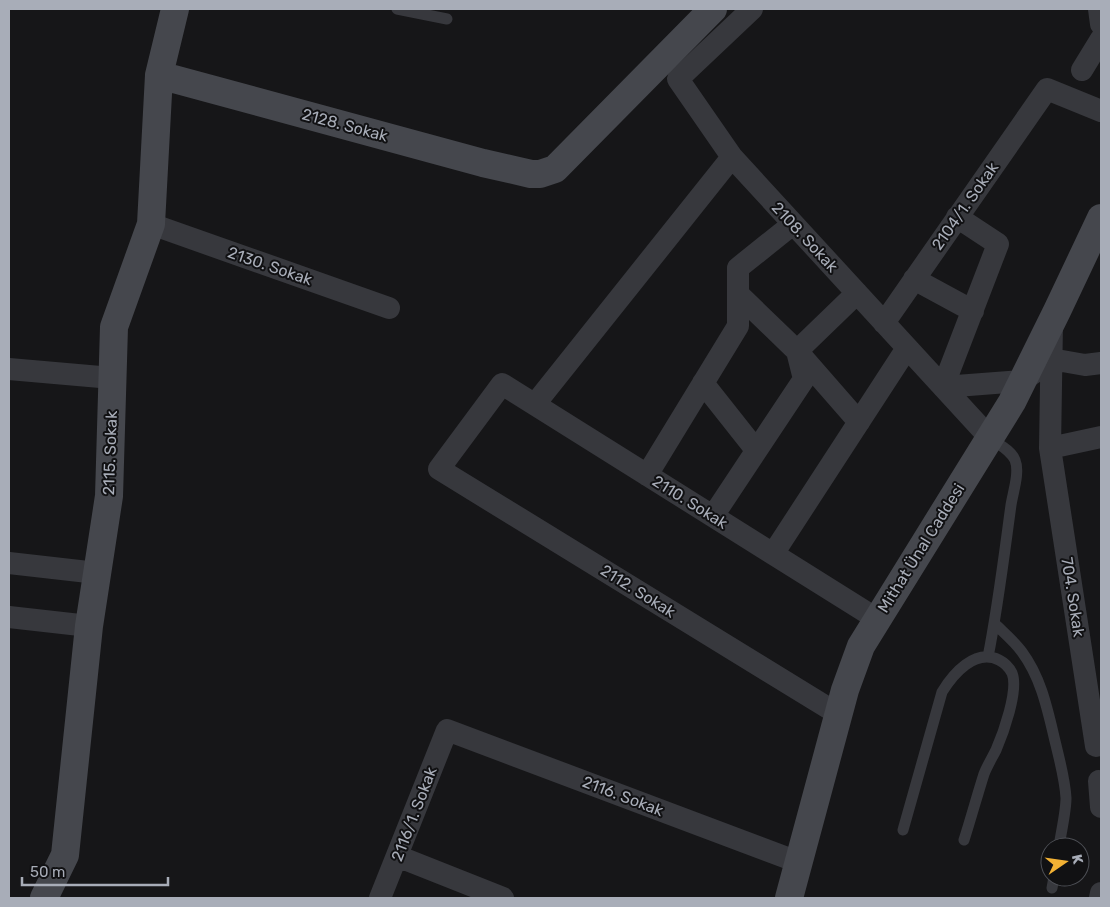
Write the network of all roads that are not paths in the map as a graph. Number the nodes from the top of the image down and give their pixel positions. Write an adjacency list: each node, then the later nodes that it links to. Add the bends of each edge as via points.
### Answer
1 (175, 9): 10 (street, 2115. Sokak)
2 (398, 9): 6 (lane)
3 (713, 9): 10 (street, 2128. Sokak, via 555,169 540,174 473,160)
4 (752, 9): 12 (street, 2108. Sokak, via 678,79)
5 (1099, 9): 7 (street)
6 (447, 19)
7 (1101, 24)
8 (1101, 39): 9 (street)
9 (1082, 70)
10 (159, 75): 15 (street, 2115. Sokak)
11 (1101, 111): 13 (street, 2104/1. Sokak, via 1047,89)
12 (732, 157): 16 (street, 2108. Sokak); 33 (street)
13 (958, 217): 17 (street, 2104/1. Sokak); 21 (street, via 998,244)
14 (1101, 218): 22 (street, Mithat Ünal Caddesi)
15 (150, 224): 20 (street, 2130. Sokak); 29 (street, 2115. Sokak, via 114,327)
16 (793, 224): 18 (street, 2108. Sokak); 19 (street, via 738,268)
17 (914, 279): 21 (street); 23 (street, 2104/1. Sokak)
18 (857, 293): 23 (street, 2108. Sokak); 25 (street)
19 (738, 294): 25 (street); 31 (street, via 738,326)
20 (390, 308)
21 (973, 311): 32 (street)
22 (1052, 322): 26 (street, 704. Sokak); 30 (street, Mithat Ünal Caddesi)
23 (884, 323): 24 (street, 2108. Sokak)
24 (907, 348): 32 (street, 2108. Sokak); 34 (street)
25 (797, 351): 34 (street); 38 (street, via 804,378)
26 (1051, 359): 27 (street, via 1085,365); 30 (street); 37 (street, 704. Sokak)
27 (1101, 363)
28 (9, 368): 29 (street)
29 (112, 378): 44 (street, 2115. Sokak, via 109,496)
30 (1022, 381): 32 (street); 36 (street, Mithat Ünal Caddesi)
31 (703, 383): 38 (street); 40 (street)
32 (943, 386): 36 (street, 2108. Sokak)
33 (535, 404): 39 (street, 2110. Sokak, via 502,384); 40 (street, 2110. Sokak)
34 (859, 422): 42 (street)
35 (1101, 437): 37 (street)
36 (990, 438): 46 (street, Mithat Ünal Caddesi); 47 (lane, via 1011,454 1017,466)
37 (1050, 448): 52 (street, 704. Sokak)
38 (756, 450): 41 (street)
39 (438, 469): 50 (street, 2112. Sokak)
40 (647, 475): 41 (street, 2110. Sokak)
41 (713, 516): 42 (street, 2110. Sokak)
42 (773, 554): 46 (street, 2110. Sokak)
43 (9, 563): 44 (street)
44 (97, 573): 48 (street, 2115. Sokak)
45 (9, 617): 48 (street)
46 (877, 619): 50 (street, Mithat Ünal Caddesi, via 861,646)
47 (995, 624): 49 (lane); 56 (lane, via 1022,652 1046,701 1064,777 1066,799)
48 (88, 626): 61 (street, 2115. Sokak, via 65,855)
49 (988, 657): 55 (lane, via 975,659 962,667 942,692); 57 (lane, via 1007,666 1012,672 1014,687 1004,727 985,771)
50 (838, 714): 59 (street, Mithat Ünal Caddesi)
51 (447, 730): 58 (street, 2116/1. Sokak); 59 (street, 2116. Sokak)
52 (1096, 746)
53 (1099, 781): 54 (street)
54 (1101, 807)
55 (903, 830)
56 (1060, 837)
57 (964, 840)
58 (397, 856): 62 (street, 2116/1. Sokak); 63 (street)
59 (798, 862): 64 (street, Mithat Ünal Caddesi)
60 (1101, 893): 65 (street)
61 (44, 898)
62 (380, 898)
63 (503, 898)
64 (789, 898)
65 (1100, 898)

